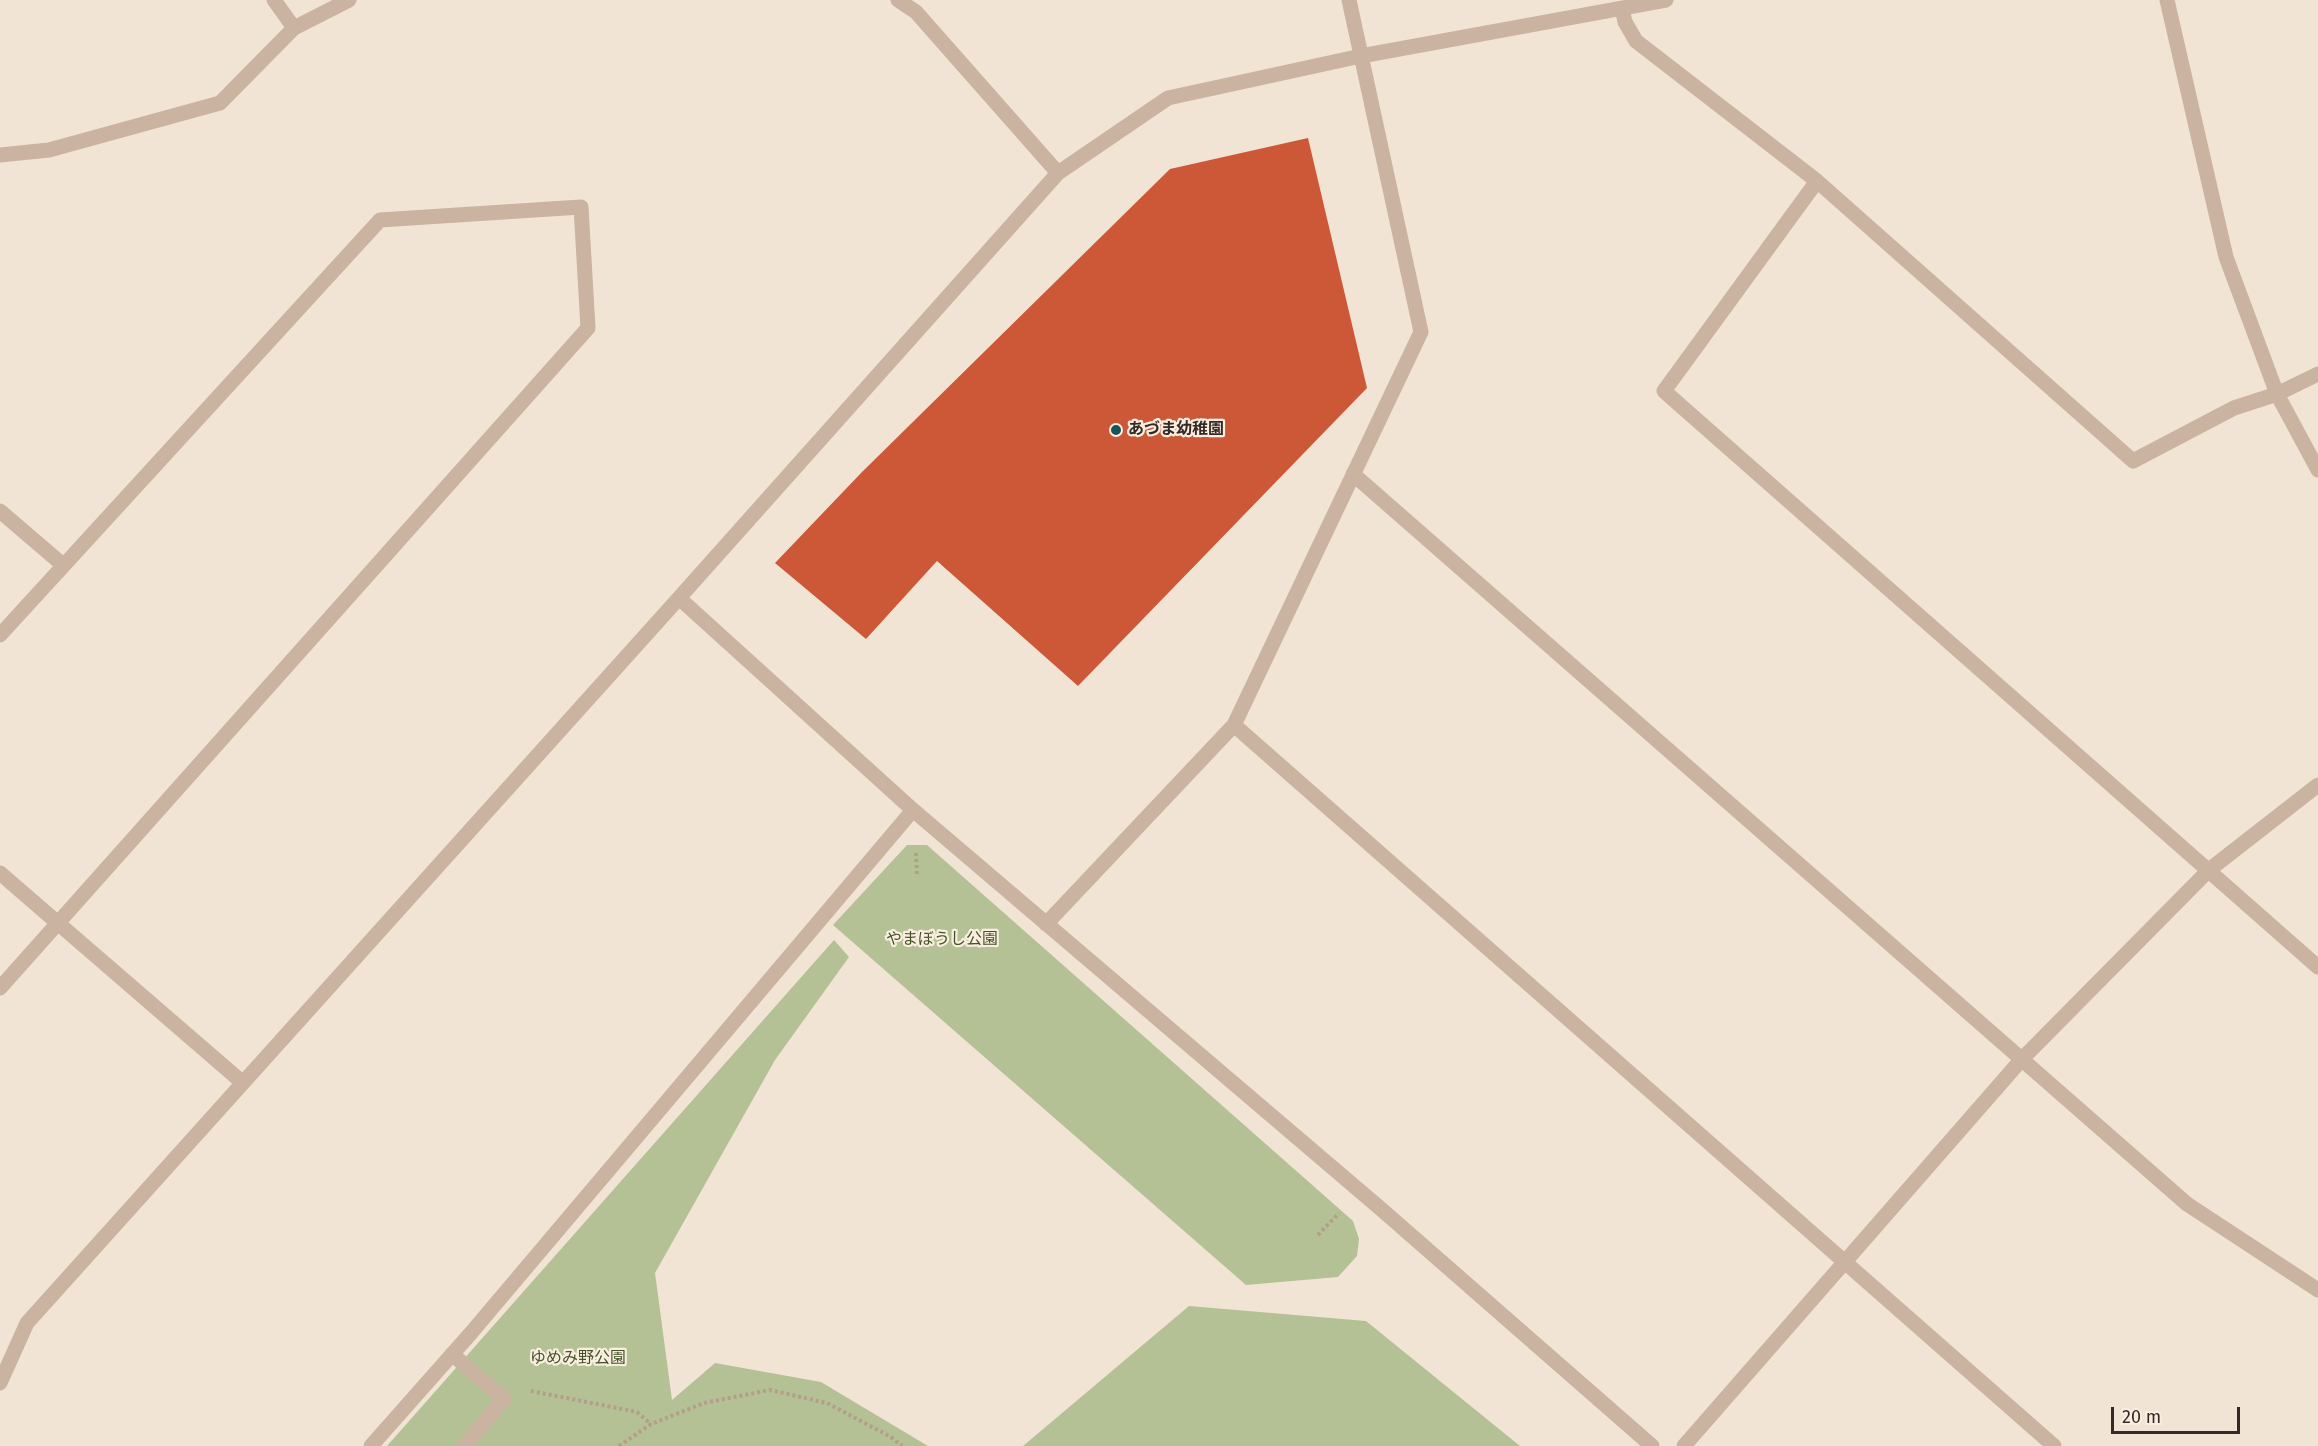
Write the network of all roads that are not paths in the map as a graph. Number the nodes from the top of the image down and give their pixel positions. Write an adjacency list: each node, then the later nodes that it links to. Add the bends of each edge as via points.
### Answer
1 (274, 0): 9 (street)
2 (349, 0): 9 (street)
3 (898, 0): 7 (street)
4 (1349, 0): 10 (street)
5 (1666, 0): 8 (street)
6 (2167, 0): 15 (street, via 2226,257)
7 (917, 6): 12 (street)
8 (1622, 8): 10 (street); 13 (street, via 1636,41)
9 (294, 28): 11 (street, via 220,104 49,150)
10 (1361, 56): 12 (street, via 1168,98); 17 (street, via 1420,332)
11 (0, 155)
12 (1058, 173): 20 (street)
13 (1818, 181): 15 (street, via 2133,461 2234,408); 25 (street, via 1664,391)
14 (2318, 374): 15 (street)
15 (2277, 394): 16 (street)
16 (2318, 471)
17 (1353, 474): 22 (street); 31 (street)
18 (0, 511): 19 (street)
19 (63, 565): 21 (street); 27 (street, via 380,220 581,207 588,328)
20 (679, 598): 24 (street); 32 (street)
21 (0, 635)
22 (1234, 725): 28 (street); 33 (street)
23 (2318, 784): 25 (street)
24 (913, 810): 28 (street); 35 (street)
25 (2209, 870): 29 (street); 31 (street)
26 (0, 873): 27 (street)
27 (59, 923): 30 (street); 32 (street)
28 (1046, 924): 39 (street)
29 (2318, 966)
30 (0, 988)
31 (2022, 1059): 33 (street); 34 (street, via 2187,1204)
32 (243, 1083): 36 (street, via 27,1323)
33 (1845, 1262): 40 (street); 41 (street)
34 (2318, 1290)
35 (452, 1354): 37 (street); 38 (street, via 504,1399)
36 (0, 1383)
37 (370, 1446)
38 (464, 1446)
39 (1652, 1446)
40 (1684, 1446)
41 (2054, 1446)

